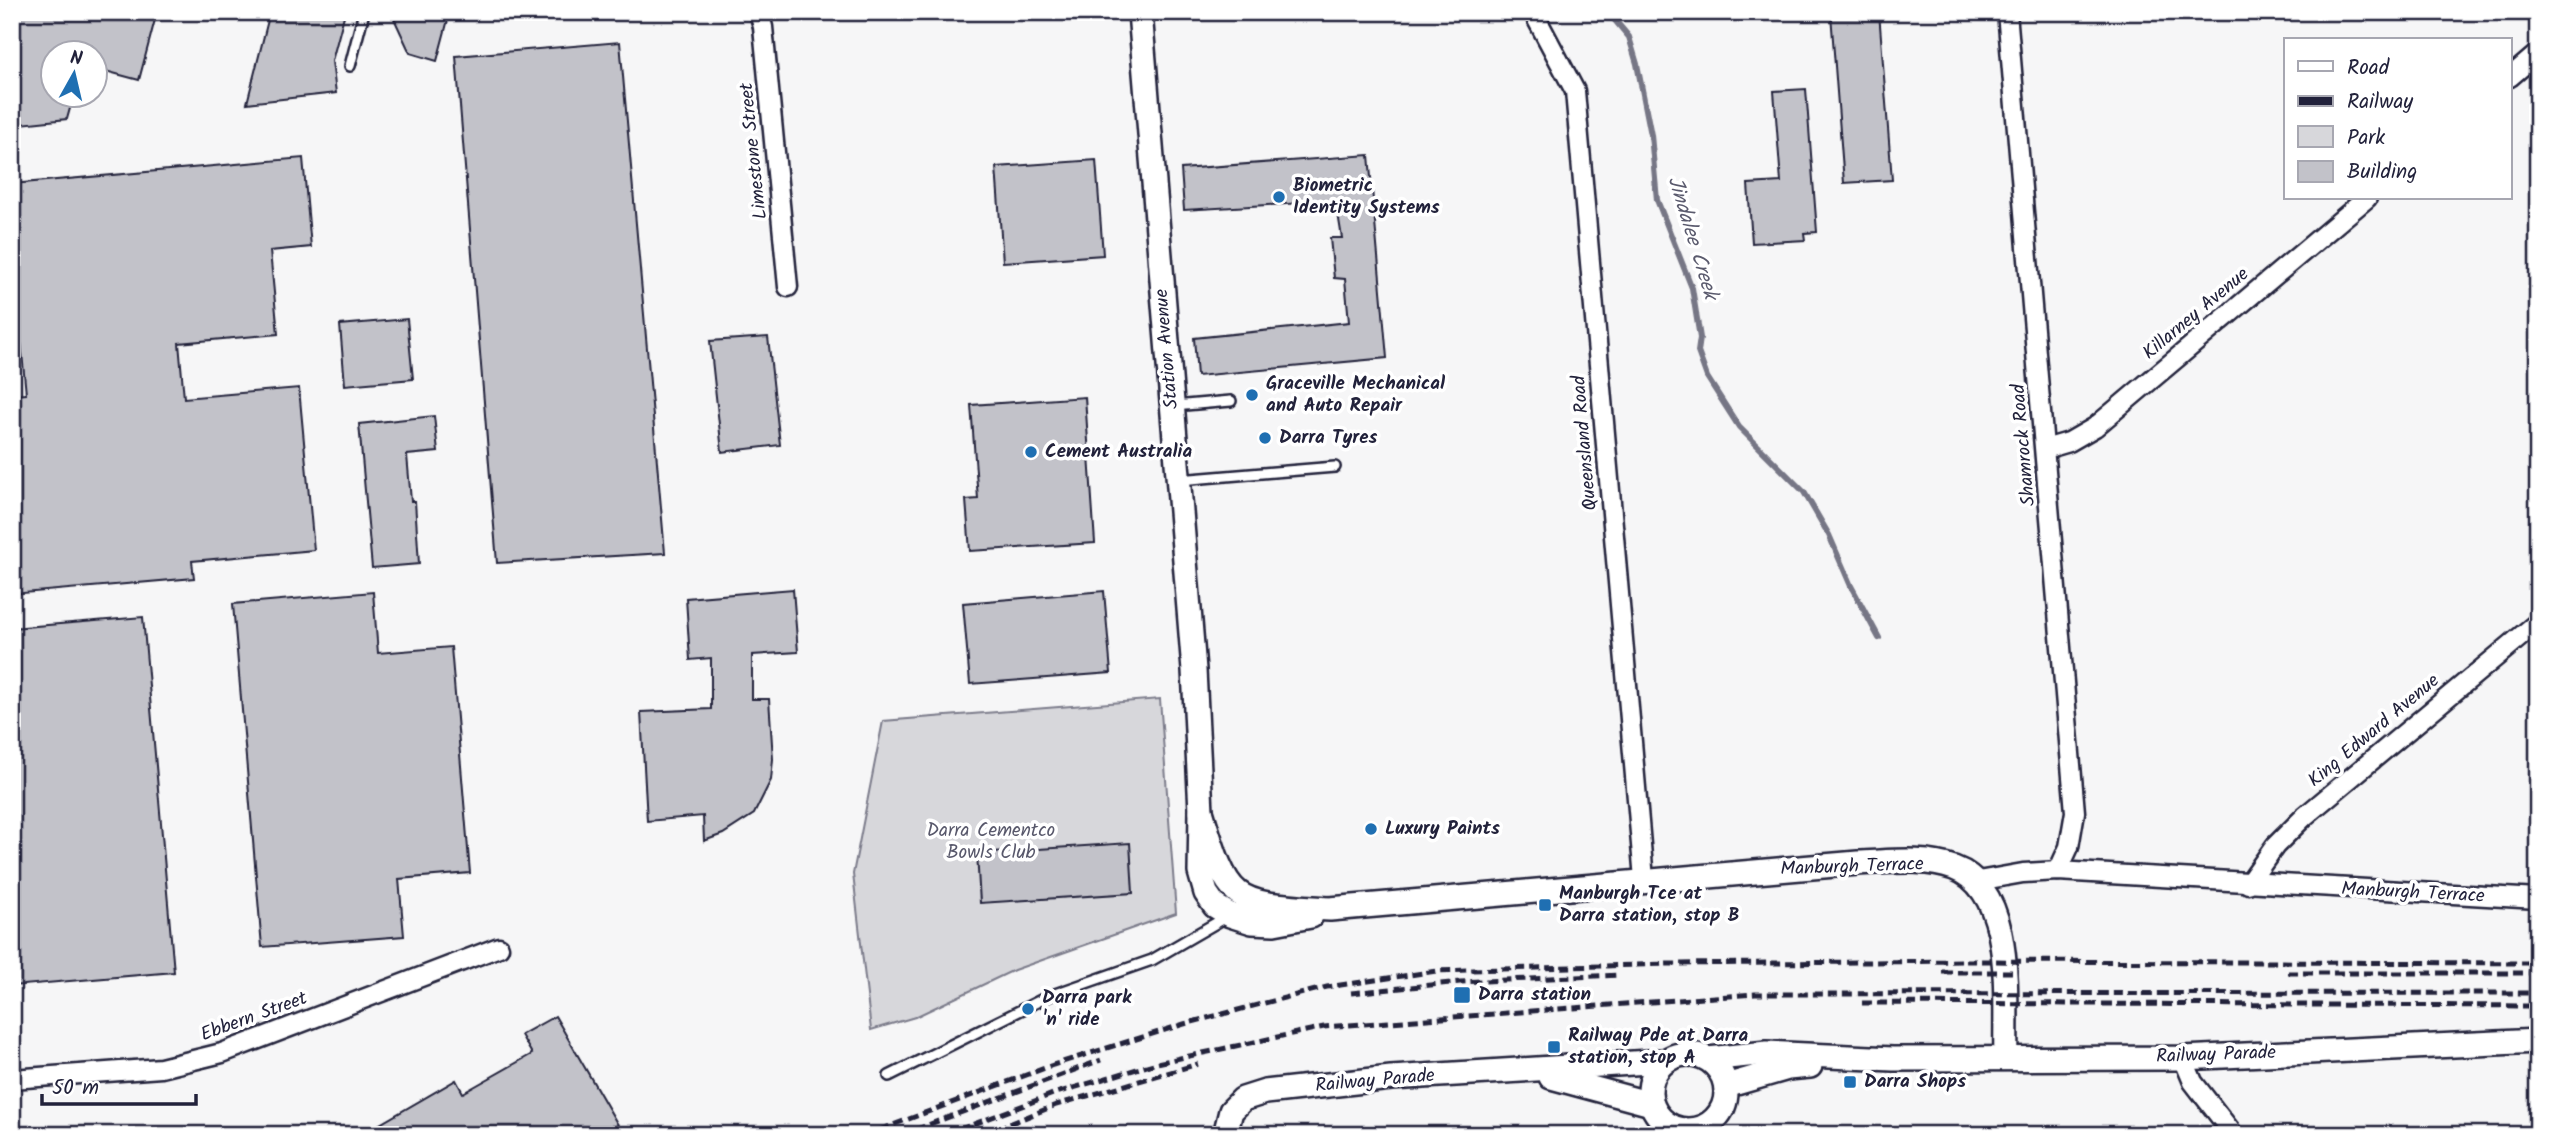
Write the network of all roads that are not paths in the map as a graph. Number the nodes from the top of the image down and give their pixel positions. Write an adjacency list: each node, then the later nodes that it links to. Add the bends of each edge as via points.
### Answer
1 (364, 12): 7 (lane)
2 (759, 12): 10 (street, Limestone Street)
3 (1140, 12): 12 (street, Station Avenue)
4 (1533, 12): 18 (street, Queensland Road, via 1575,91)
5 (2007, 12): 13 (street, Shamrock Road)
6 (2538, 53): 8 (street)
7 (350, 66)
8 (2512, 75)
9 (2365, 200): 13 (street, Killarney Avenue, via 2095,427)
10 (788, 287)
11 (1231, 401): 12 (lane)
12 (1172, 407): 15 (street, Station Avenue)
13 (2045, 449): 17 (street, Shamrock Road, via 2075,812 2069,847)
14 (1335, 467): 15 (lane)
15 (1178, 480): 22 (street, Station Avenue, via 1194,670 1200,872 1215,906)
16 (2538, 622): 20 (street, King Edward Avenue, via 2305,816 2275,846)
17 (2058, 871): 19 (street, Manburgh Terrace); 20 (street, Manburgh Terrace)
18 (1644, 879): 19 (street, Manburgh Terrace, via 1914,862 1956,868); 23 (street, Manburgh Terrace)
19 (1978, 881): 27 (street, via 2000,924)
20 (2248, 884): 21 (street, Manburgh Terrace)
21 (2538, 899)
22 (1236, 906): 23 (street, Manburgh Terrace); 24 (street, Station Avenue); 33 (lane, via 1152,960 1049,996)
23 (1330, 909): 24 (street, Manburgh Terrace, via 1298,920)
24 (1252, 922)
25 (499, 947): 34 (street, Ebbern Street, via 222,1053 161,1068)
26 (2538, 1041): 28 (street, Railway Parade)
27 (2006, 1058): 28 (street, Railway Parade); 30 (street, Railway Parade)
28 (2183, 1058): 39 (street, via 2193,1082)
29 (1708, 1059): 30 (street, Railway Parade, via 1768,1053); 31 (street, via 1686,1054); 35 (street)
30 (1893, 1059): 35 (street, Railway Parade, via 1788,1068)
31 (1665, 1061): 32 (street, Railway Parade); 36 (street, via 1651,1080)
32 (1525, 1071): 36 (street, Railway Parade); 38 (street, Railway Parade, via 1391,1078 1265,1092 1243,1099 1231,1111)
33 (889, 1076)
34 (12, 1079)
35 (1726, 1086): 37 (street, via 1726,1099)
36 (1655, 1119): 37 (street, via 1680,1130)
37 (1713, 1130)
38 (1225, 1135)
39 (2234, 1135)

